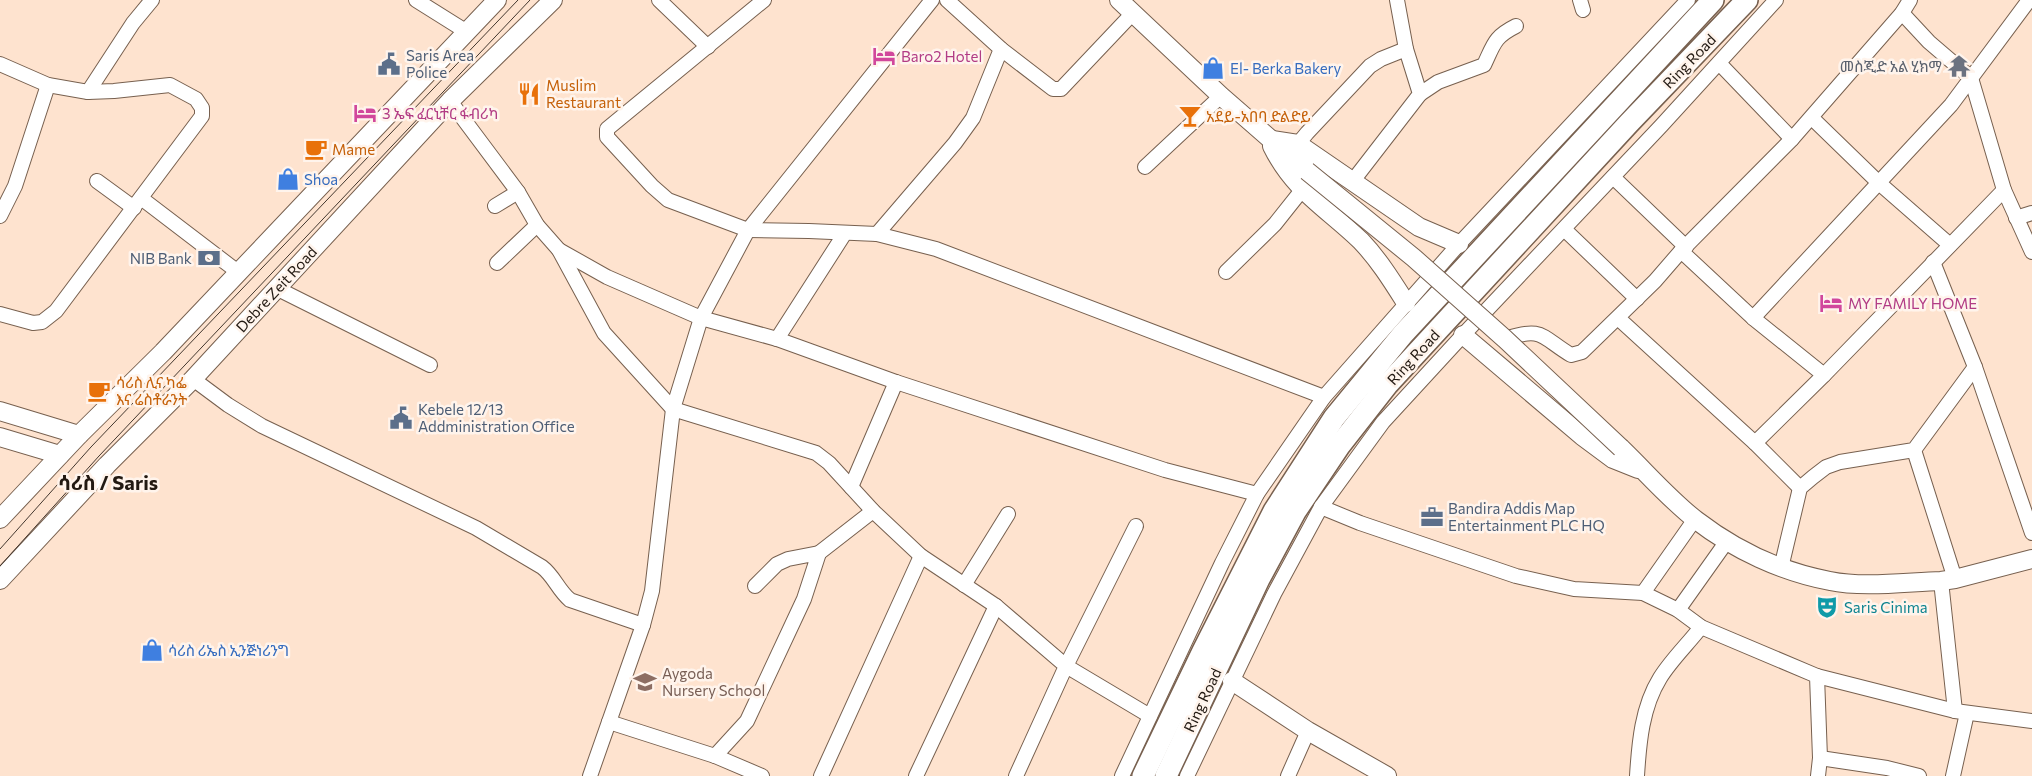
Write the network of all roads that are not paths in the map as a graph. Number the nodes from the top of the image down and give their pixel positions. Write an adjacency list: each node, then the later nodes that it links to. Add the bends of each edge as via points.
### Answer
1 (152, 0): 27 (street)
2 (416, 0): 19 (street)
3 (496, 0): 19 (main road)
4 (554, 0): 30 (main road, Debre Zeit Road)
5 (659, 0): 20 (street)
6 (764, 0): 20 (street)
7 (932, 0): 50 (street)
8 (946, 0): 21 (street)
9 (1396, 0): 22 (street)
10 (1688, 0): 53 (street)
11 (1713, 0): 126 (highway, Ring Road, via 1403,334 1334,418 1274,511 1202,651)
12 (1747, 0): 127 (highway, Ring Road, via 1387,385 1340,445 1295,512 1259,579)
13 (1776, 0): 23 (street, Ring Road)
14 (1910, 0): 17 (street)
15 (2029, 0): 25 (street)
16 (1123, 4): 21 (street, via 1061,89 1053,89); 29 (main road)
17 (1902, 13): 25 (street, via 1929,42); 31 (street)
18 (1516, 26): 28 (street, via 1503,33 1491,46 1484,65 1438,82)
19 (467, 32): 60 (main road)
20 (708, 47): 50 (street, via 606,133 668,200)
21 (1001, 49): 52 (street, via 973,118 956,143)
22 (1406, 49): 28 (street); 34 (street, via 1370,66)
23 (1719, 63): 33 (street); 36 (street, Ring Road)
24 (0, 64): 26 (street)
25 (1971, 78): 39 (street, via 1951,105); 41 (street)
26 (48, 85): 27 (street); 46 (street, via 15,186)
27 (88, 92): 43 (street, via 170,85 196,100 202,108 202,116)
28 (1420, 94): 38 (street)
29 (1221, 96): 32 (main road); 35 (street)
30 (450, 101): 42 (street); 62 (main road, Debre Zeit Road)
31 (1812, 118): 33 (street); 39 (street)
32 (1269, 139): 34 (main road); 40 (main road, via 1285,171); 71 (main road, bridge, via 1414,258)
33 (1792, 139): 55 (street)
34 (1298, 144): 38 (main road)
35 (1145, 167)
36 (1613, 178): 49 (street, Ring Road); 55 (street)
37 (97, 181): 43 (street)
38 (1352, 182): 53 (main road, via 1419,227)
39 (1879, 183): 54 (street); 68 (street)
40 (1302, 190): 61 (street, via 1276,224); 64 (main road, via 1361,241 1382,264)
41 (2004, 190): 47 (street); 54 (street)
42 (518, 192): 44 (street); 48 (street)
43 (138, 203): 60 (street); 65 (street, via 56,311 42,322 33,323)
44 (495, 206)
45 (2032, 213): 47 (street)
46 (0, 216)
47 (2016, 218): 57 (street)
48 (538, 225): 56 (street); 59 (street)
49 (1564, 229): 63 (street); 69 (street, Ring Road)
50 (748, 230): 51 (street); 66 (street)
51 (845, 233): 52 (street); 70 (street)
52 (877, 234): 77 (street, via 936,249)
53 (1459, 244): 64 (street)
54 (1950, 245): 58 (street)
55 (1684, 249): 63 (street); 68 (street)
56 (559, 250): 66 (street, via 607,276); 78 (street, via 604,333)
57 (2032, 252)
58 (1933, 262): 73 (street); 74 (street)
59 (497, 263)
60 (238, 272): 80 (main road, via 164,352)
61 (1226, 272)
62 (276, 288): 72 (street); 75 (main road, Debre Zeit Road)
63 (1637, 299): 67 (street)
64 (1406, 303): 77 (street)
65 (0, 314)
66 (701, 318): 70 (street); 78 (street)
67 (1618, 318): 71 (street, via 1582,352 1571,355 1538,333); 82 (street)
68 (1753, 318): 74 (street)
69 (1462, 335): 85 (main road, via 1589,442 1613,459); 89 (street, Ring Road, via 1383,422)
70 (777, 339): 76 (street)
71 (1505, 339): 85 (main road, bridge)
72 (430, 365)
73 (1975, 366): 83 (street); 95 (street)
74 (1824, 376): 82 (street)
75 (193, 379): 101 (main road, Debre Zeit Road); 108 (street, via 262,426 476,528 549,572 570,600)
76 (896, 382): 86 (street); 88 (street, via 1165,470)
77 (1324, 397): 88 (street)
78 (673, 409): 86 (street, via 816,453); 108 (street, via 652,591)
79 (0, 411): 80 (main road)
80 (79, 435): 84 (main road)
81 (0, 437): 84 (main road)
82 (1755, 443): 87 (street)
83 (1914, 450): 87 (street, via 1840,462 1826,467); 102 (street)
84 (60, 455): 92 (main road)
85 (1647, 473): 93 (main road)
86 (852, 487): 90 (street)
87 (1800, 488): 100 (street)
88 (1257, 494): 114 (street)
89 (1321, 507): 105 (street, via 1516,576 1574,589); 112 (street, Ring Road)
90 (872, 511): 97 (street); 98 (street)
91 (1008, 514): 103 (street)
92 (0, 519)
93 (1695, 519): 96 (main road); 105 (street)
94 (1136, 526): 110 (street)
95 (2032, 533)
96 (1727, 541): 100 (main road); 107 (street)
97 (819, 553): 104 (street, via 777,564); 118 (street, via 804,599 747,722)
98 (921, 556): 103 (street); 122 (street)
99 (2032, 559): 102 (main road)
100 (1781, 568): 102 (main road, via 1831,582 1854,584)
101 (0, 580)
102 (1948, 580): 113 (street)
103 (964, 585): 106 (street)
104 (755, 586)
105 (1643, 593): 107 (street)
106 (996, 606): 110 (street); 123 (street)
107 (1678, 610): 109 (street)
108 (643, 625): 116 (street)
109 (1702, 627): 111 (street); 131 (street, via 1659,680 1646,707)
110 (1066, 666): 114 (street); 124 (street)
111 (1817, 676): 113 (street); 119 (street)
112 (1232, 681): 117 (main road); 128 (street, Ring Road)
113 (1961, 712): 115 (street); 134 (street)
114 (1150, 716): 125 (street)
115 (2032, 721)
116 (609, 722): 118 (street); 120 (street)
117 (1308, 731): 129 (street); 130 (main road)
118 (715, 756): 121 (street)
119 (1820, 758): 132 (street); 133 (street)
120 (590, 776)
121 (762, 776)
122 (821, 776)
123 (916, 776)
124 (1016, 776)
125 (1122, 776)
126 (1143, 776)
127 (1166, 776)
128 (1187, 776)
129 (1288, 776)
130 (1387, 776)
131 (1637, 776)
132 (1818, 776)
133 (1919, 776)
134 (1953, 776)

